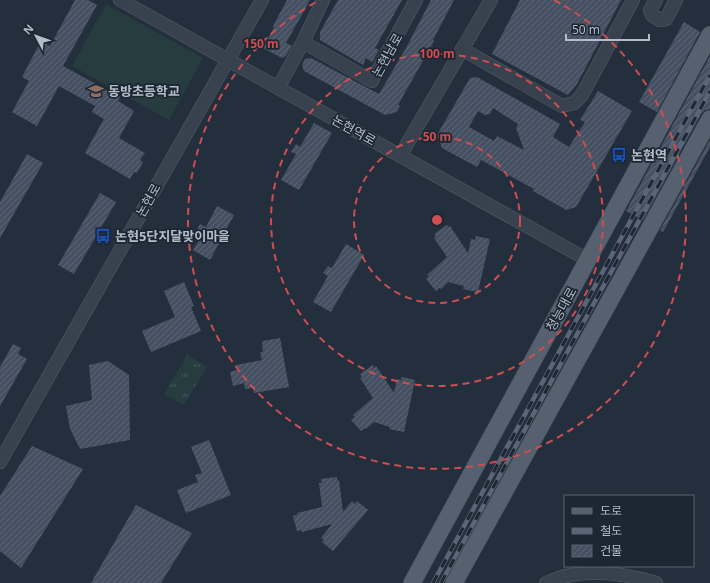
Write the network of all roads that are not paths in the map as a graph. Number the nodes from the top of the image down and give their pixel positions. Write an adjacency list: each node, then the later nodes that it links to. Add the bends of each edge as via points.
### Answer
1 (120, 0): 12 (street, 논현역로)
2 (262, 0): 12 (street, 논현로)
3 (323, 0): 10 (street)
4 (416, 0): 10 (street, 논현남로, via 372,81)
5 (491, 0): 11 (street)
6 (633, 0): 11 (street, via 582,95 574,103 562,106)
7 (656, 0): 8 (street, via 650,10 652,15 660,20 666,19)
8 (676, 0)
9 (710, 35): 16 (main road, 청능대로)
10 (303, 42): 13 (street)
11 (462, 49): 15 (street)
12 (228, 60): 13 (street, 논현역로); 17 (street, 논현로)
13 (278, 88): 15 (street, 논현역로)
14 (710, 119): 19 (main road)
15 (400, 156): 16 (street, 논현역로)
16 (588, 260): 18 (main road, 청능대로)
17 (0, 462)
18 (412, 583)
19 (454, 583)
20 (546, 583): 21 (street, via 559,577 594,572 624,575)
21 (656, 583)

